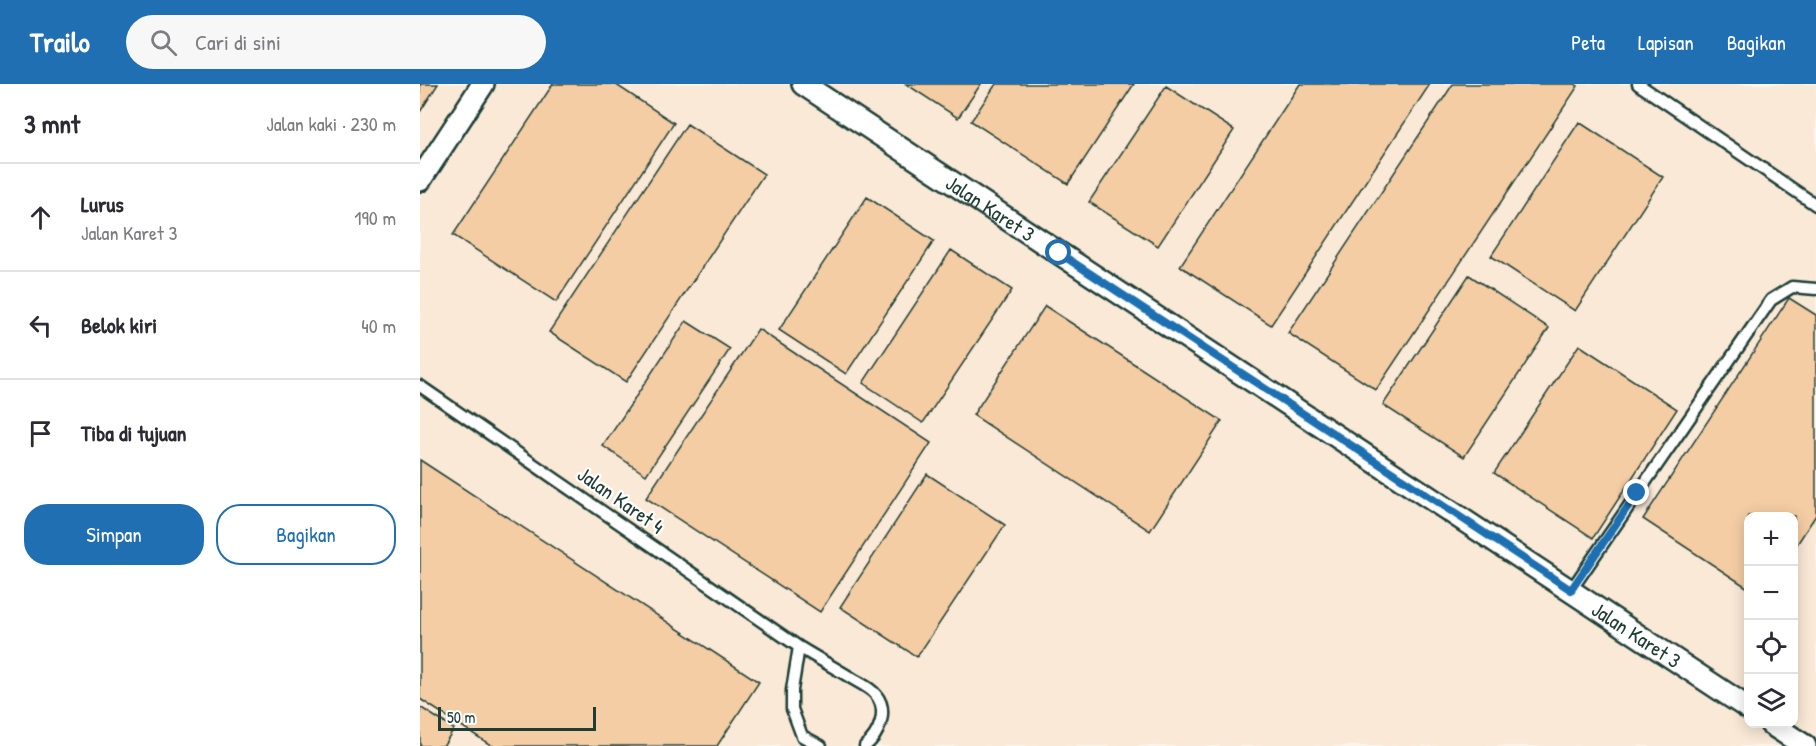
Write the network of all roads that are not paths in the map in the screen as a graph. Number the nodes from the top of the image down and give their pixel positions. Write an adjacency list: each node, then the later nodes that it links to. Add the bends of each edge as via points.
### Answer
1 (483, 84): 4 (street)
2 (803, 84): 8 (street, Jalan Karet 3)
3 (1638, 84): 5 (lane)
4 (420, 180)
5 (1816, 205)
6 (1816, 289): 8 (lane, via 1792,288 1771,300)
7 (420, 386): 9 (lane, Jalan Karet 4)
8 (1571, 590): 10 (street, Jalan Karet 3)
9 (799, 647): 12 (lane, via 792,709 802,736); 13 (lane, Jalan Karet 4, via 876,694 882,720)
10 (1744, 705)
11 (1778, 728): 14 (street)
12 (821, 746)
13 (866, 746)
14 (1805, 746)

